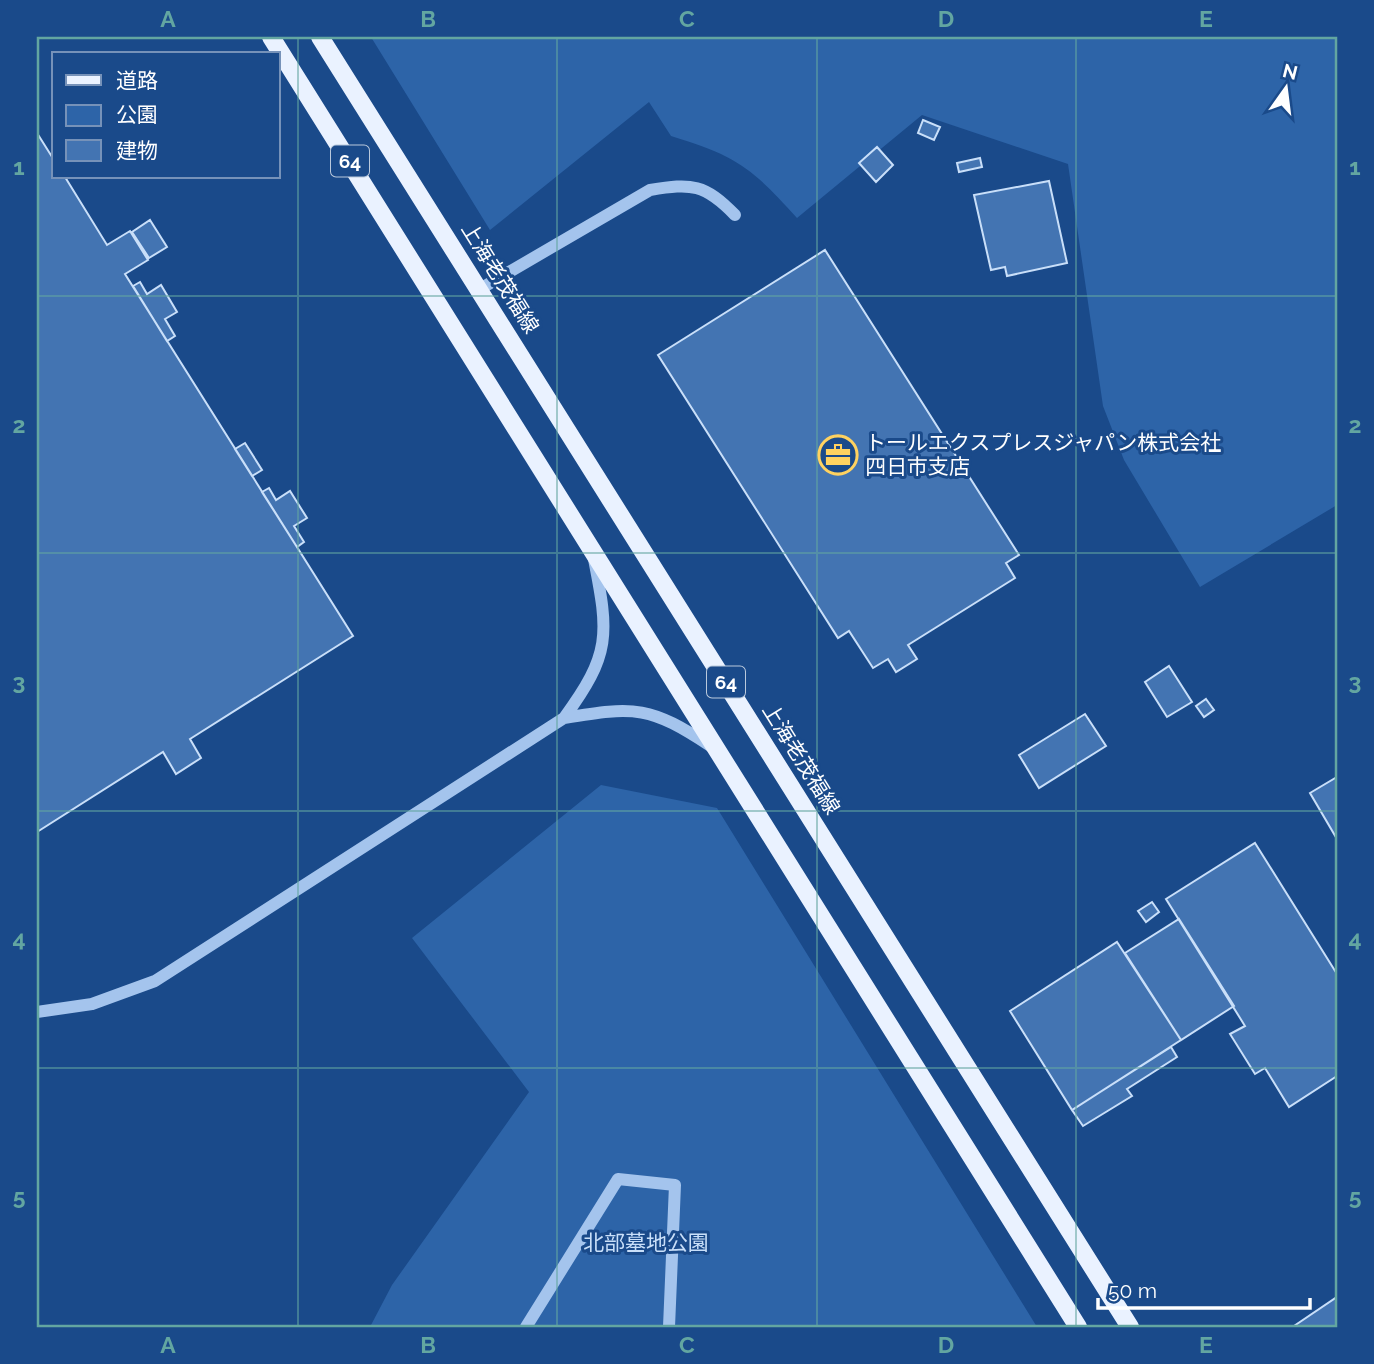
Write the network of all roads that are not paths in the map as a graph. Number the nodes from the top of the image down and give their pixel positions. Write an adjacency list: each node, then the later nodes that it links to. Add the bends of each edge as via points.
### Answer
1 (271, 37): 5 (main road, 64)
2 (320, 37): 4 (main road, 上海老茂福線 / 64)
3 (735, 215): 4 (street, via 714,193 681,185 650,190)
4 (480, 289): 12 (main road, 上海老茂福線 / 64)
5 (592, 548): 6 (street, via 605,625 604,649 596,671); 7 (main road, 64)
6 (564, 718): 7 (street, via 633,709 685,729); 8 (street, via 155,981 92,1004)
7 (718, 751): 11 (main road, 64)
8 (37, 1012)
9 (526, 1327): 10 (street, via 618,1180 675,1185)
10 (669, 1327)
11 (1078, 1327)
12 (1130, 1327)

